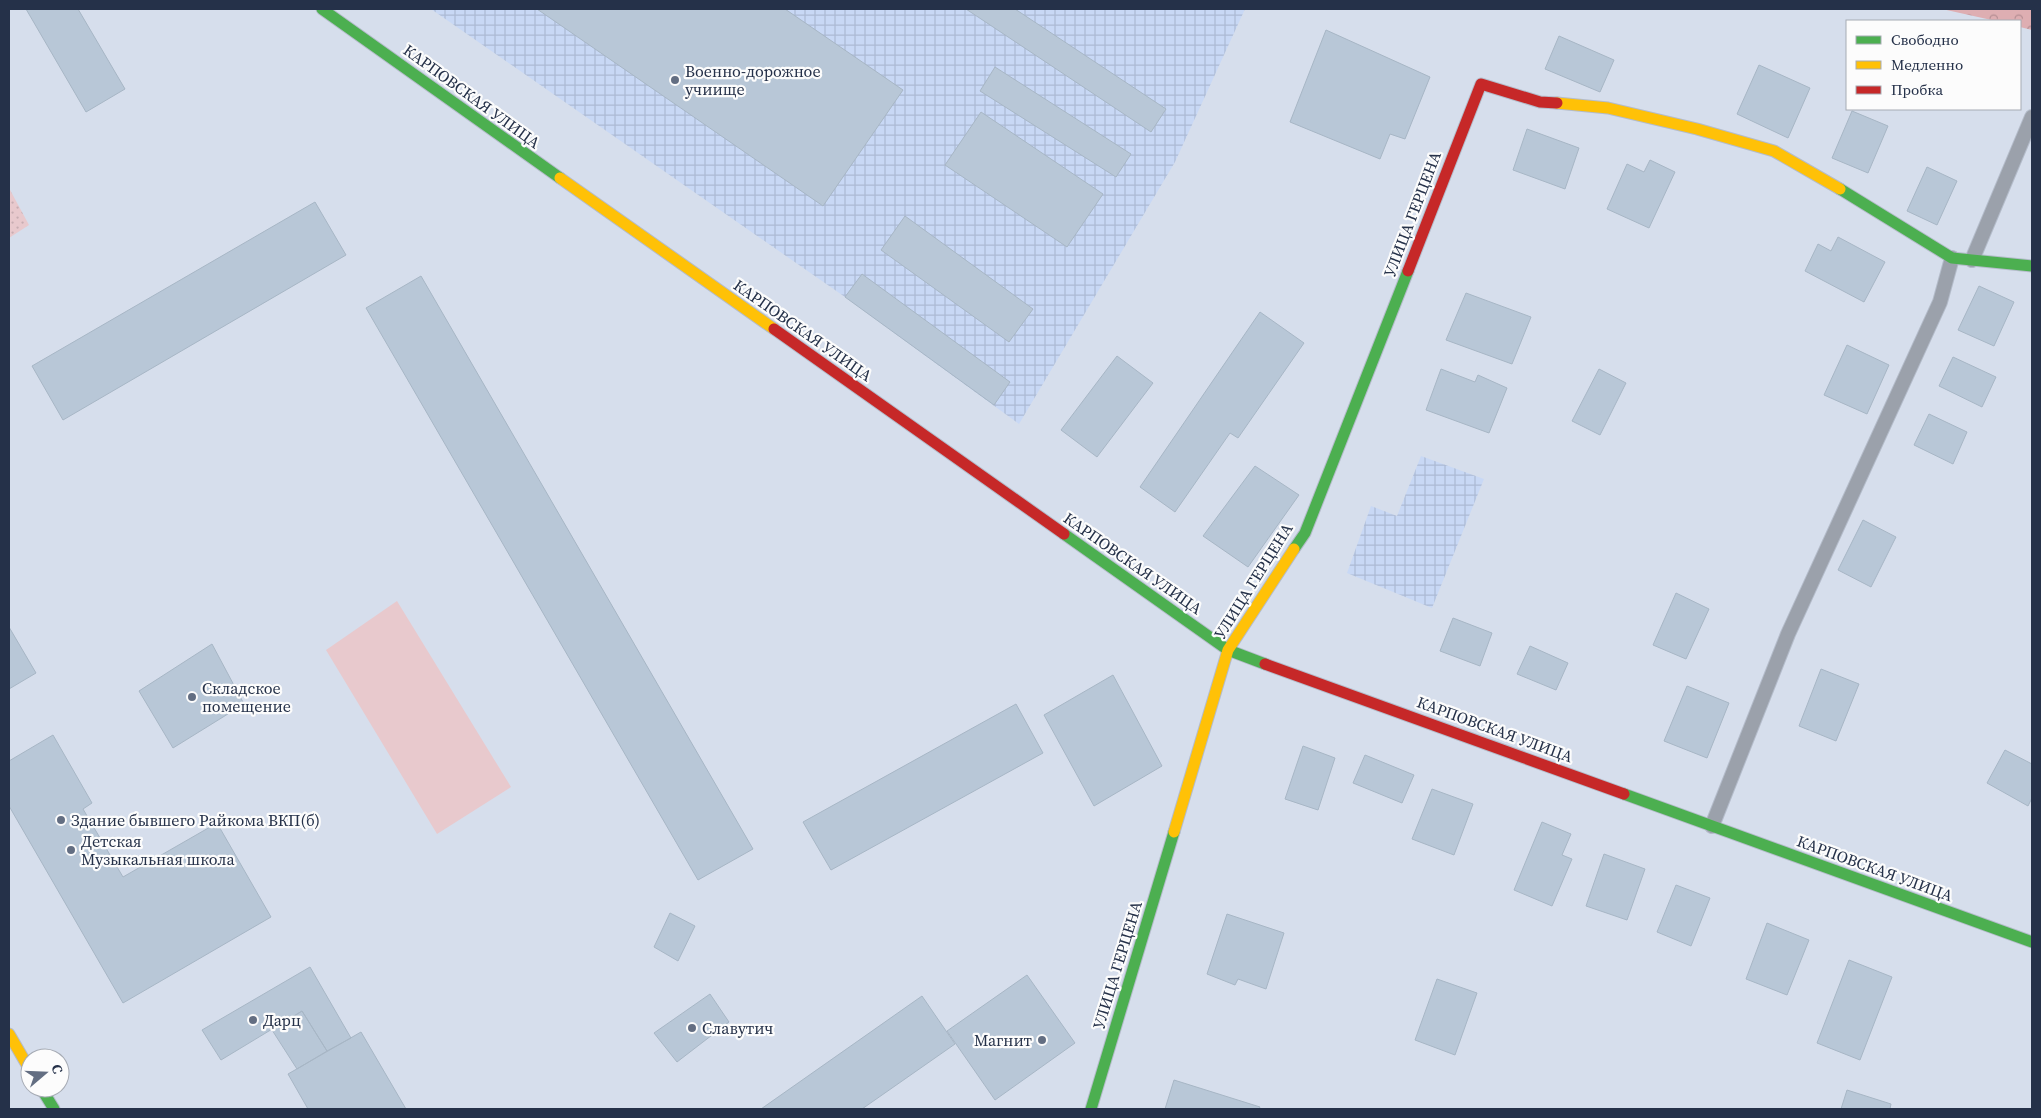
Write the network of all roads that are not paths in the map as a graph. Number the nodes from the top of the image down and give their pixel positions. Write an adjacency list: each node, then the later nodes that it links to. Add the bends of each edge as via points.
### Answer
1 (322, 9): 6 (street, КАРПОВСКАЯ УЛИЦА)
2 (2032, 117): 4 (lane)
3 (1952, 258): 4 (street); 6 (street, УЛИЦА ГЕРЦЕНА, via 1774,151 1608,108 1540,102 1481,84 1304,533); 7 (lane, via 1940,302 1788,634)
4 (1972, 260): 5 (street)
5 (2032, 266)
6 (1228, 650): 7 (street, КАРПОВСКАЯ УЛИЦА); 13 (street, УЛИЦА ГЕРЦЕНА)
7 (1712, 826): 8 (street, КАРПОВСКАЯ УЛИЦА)
8 (2032, 942)
9 (9, 1034): 10 (street)
10 (20, 1053)
11 (47, 1098): 12 (street)
12 (54, 1109)
13 (1092, 1109)

